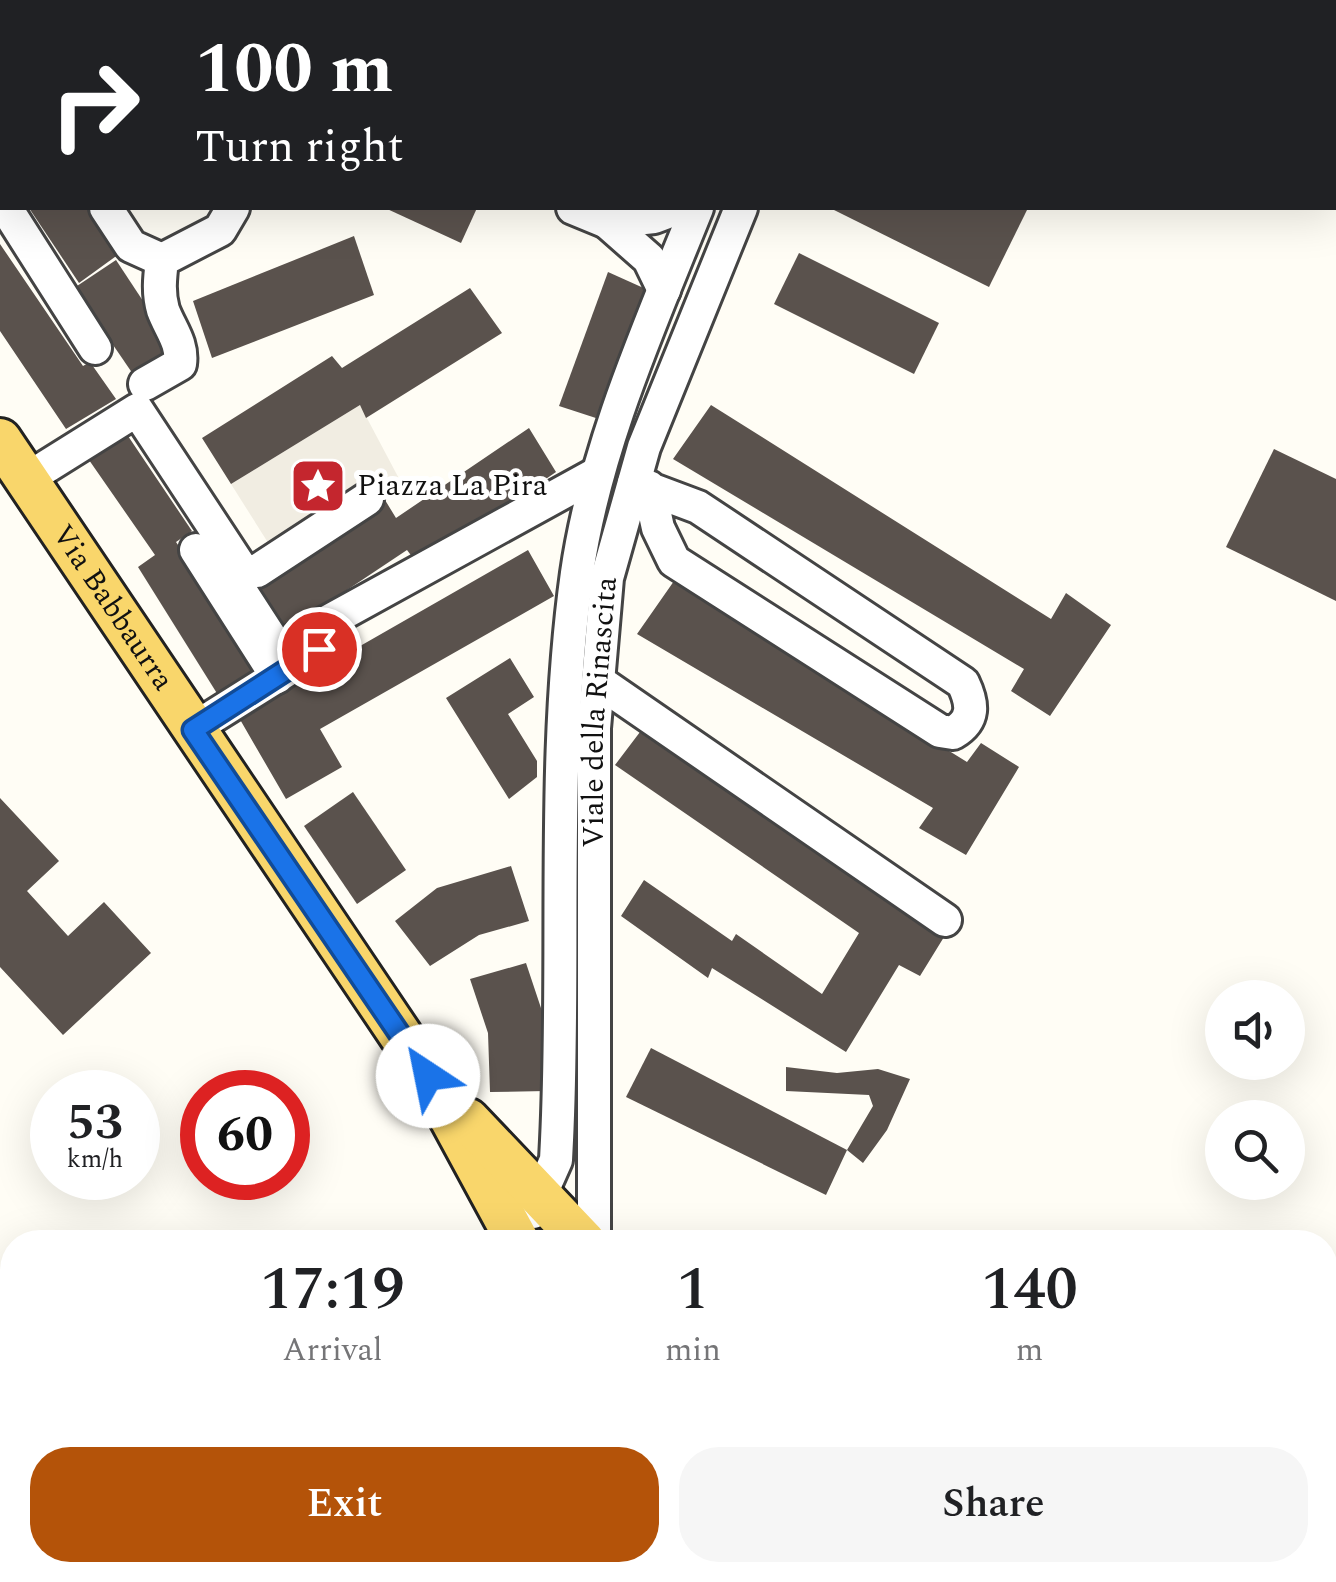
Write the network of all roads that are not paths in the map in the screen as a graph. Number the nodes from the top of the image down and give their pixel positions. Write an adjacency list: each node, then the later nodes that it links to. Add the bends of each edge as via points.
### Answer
1 (107, 210): 9 (street, via 131,246)
2 (232, 210): 9 (street, via 220,230)
3 (578, 210): 8 (street)
4 (673, 210): 8 (street)
5 (696, 210): 10 (street, Viale della Rinascita)
6 (740, 210): 16 (street, Viale della Rinascita, via 644,447)
7 (13, 219): 11 (street)
8 (607, 222): 10 (street, via 650,259)
9 (162, 260): 12 (street, via 163,309 182,350 180,364)
10 (664, 290): 14 (street, Viale della Rinascita)
11 (95, 348)
12 (145, 384)
13 (0, 440): 15 (main road, Via Babbaurra)
14 (598, 473): 19 (street, via 278,649 232,578); 26 (street, Viale della Rinascita, via 577,572 565,709)
15 (25, 480): 19 (street, via 136,410); 23 (main road, Via Babbaurra)
16 (641, 485): 16 (street, via 674,561 940,731 953,734 964,727 971,709 963,683 698,507); 22 (street, Viale della Rinascita, via 607,578)
17 (367, 499): 19 (street, via 256,571)
18 (196, 550): 21 (street)
19 (244, 572)
20 (319, 649): 21 (street)
21 (277, 677): 23 (street)
22 (598, 681): 24 (street); 31 (street, Viale della Rinascita)
23 (193, 730): 25 (main road, Via Babbaurra)
24 (944, 920)
25 (428, 1076): 27 (main road); 28 (main road)
26 (558, 1114): 27 (street, via 535,1145 506,1148); 30 (street, Viale della Rinascita)
27 (486, 1140): 29 (main road)
28 (549, 1230)
29 (549, 1230)
30 (550, 1230)
31 (550, 1230)

